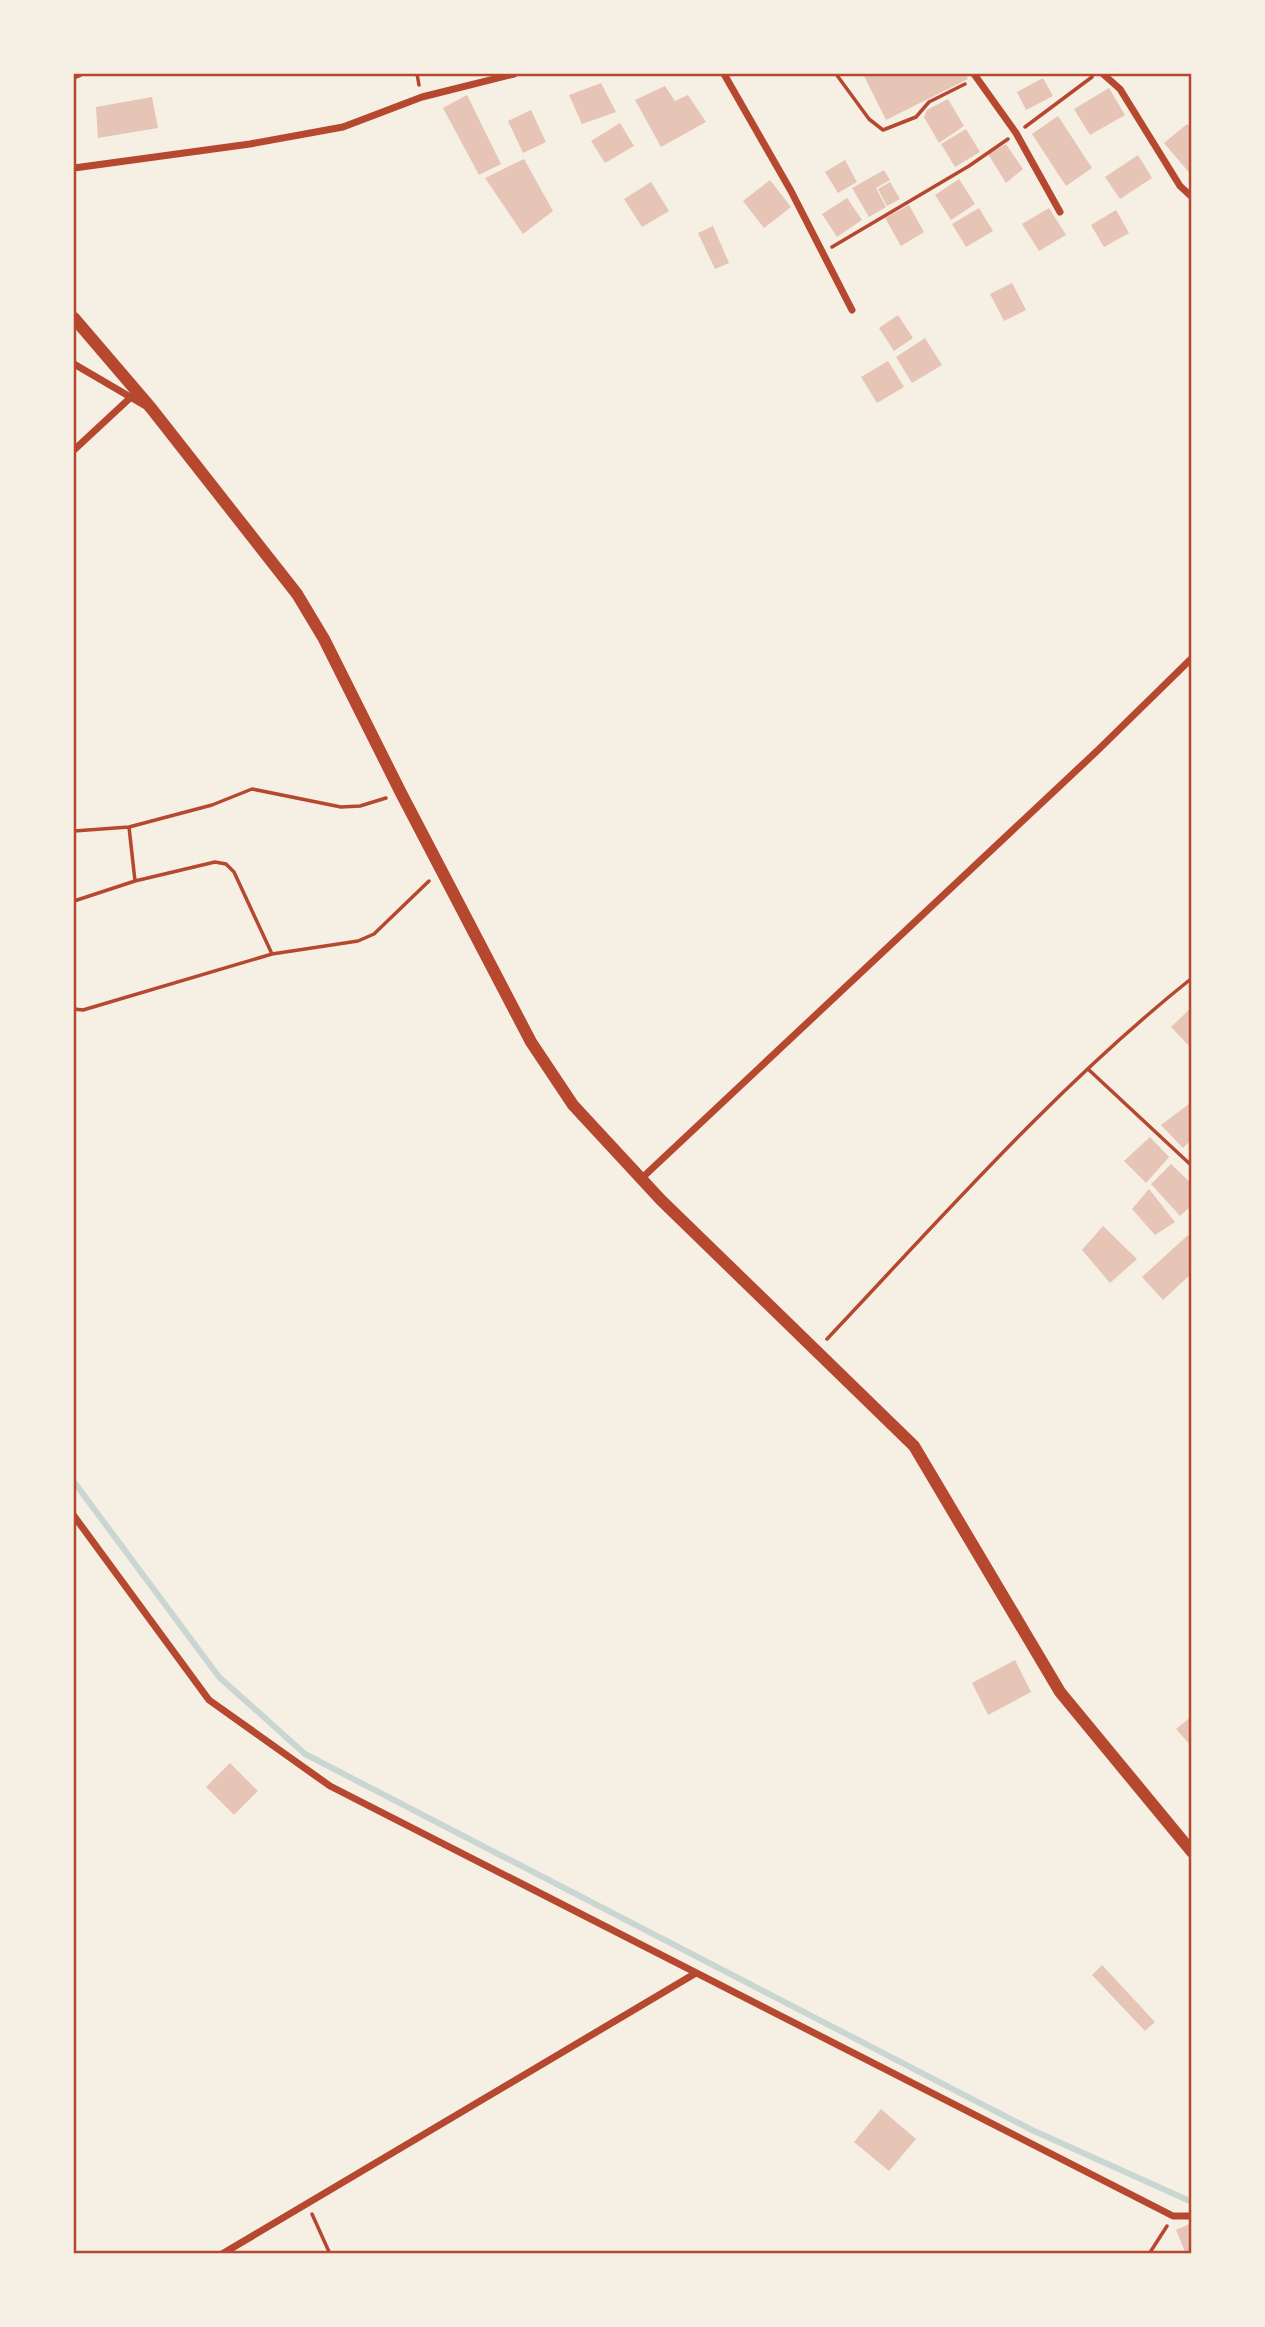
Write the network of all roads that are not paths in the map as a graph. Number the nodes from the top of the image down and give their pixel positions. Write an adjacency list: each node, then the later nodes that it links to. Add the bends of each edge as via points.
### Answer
1 (79, 74): 5 (street)
2 (514, 74): 7 (street, via 422,97 342,127)
3 (724, 74): 10 (street)
4 (1103, 74): 8 (street, via 1120,89 1180,186)
5 (74, 76)
6 (976, 76): 9 (street, via 1016,134)
7 (74, 167)
8 (1192, 197)
9 (1060, 212)
10 (852, 310)
11 (74, 318): 14 (street)
12 (74, 365): 13 (street)
13 (130, 398): 14 (street); 15 (street)
14 (151, 408): 17 (street, via 297,594 538,1052 573,1105)
15 (74, 450)
16 (1192, 658): 17 (street)
17 (642, 1178): 19 (street, via 914,1446 1060,1692)
18 (74, 1516): 20 (street, via 209,1700 330,1786)
19 (1192, 1852)
20 (696, 1973): 21 (street, via 1172,2216); 22 (street)
21 (1192, 2216)
22 (222, 2253)

